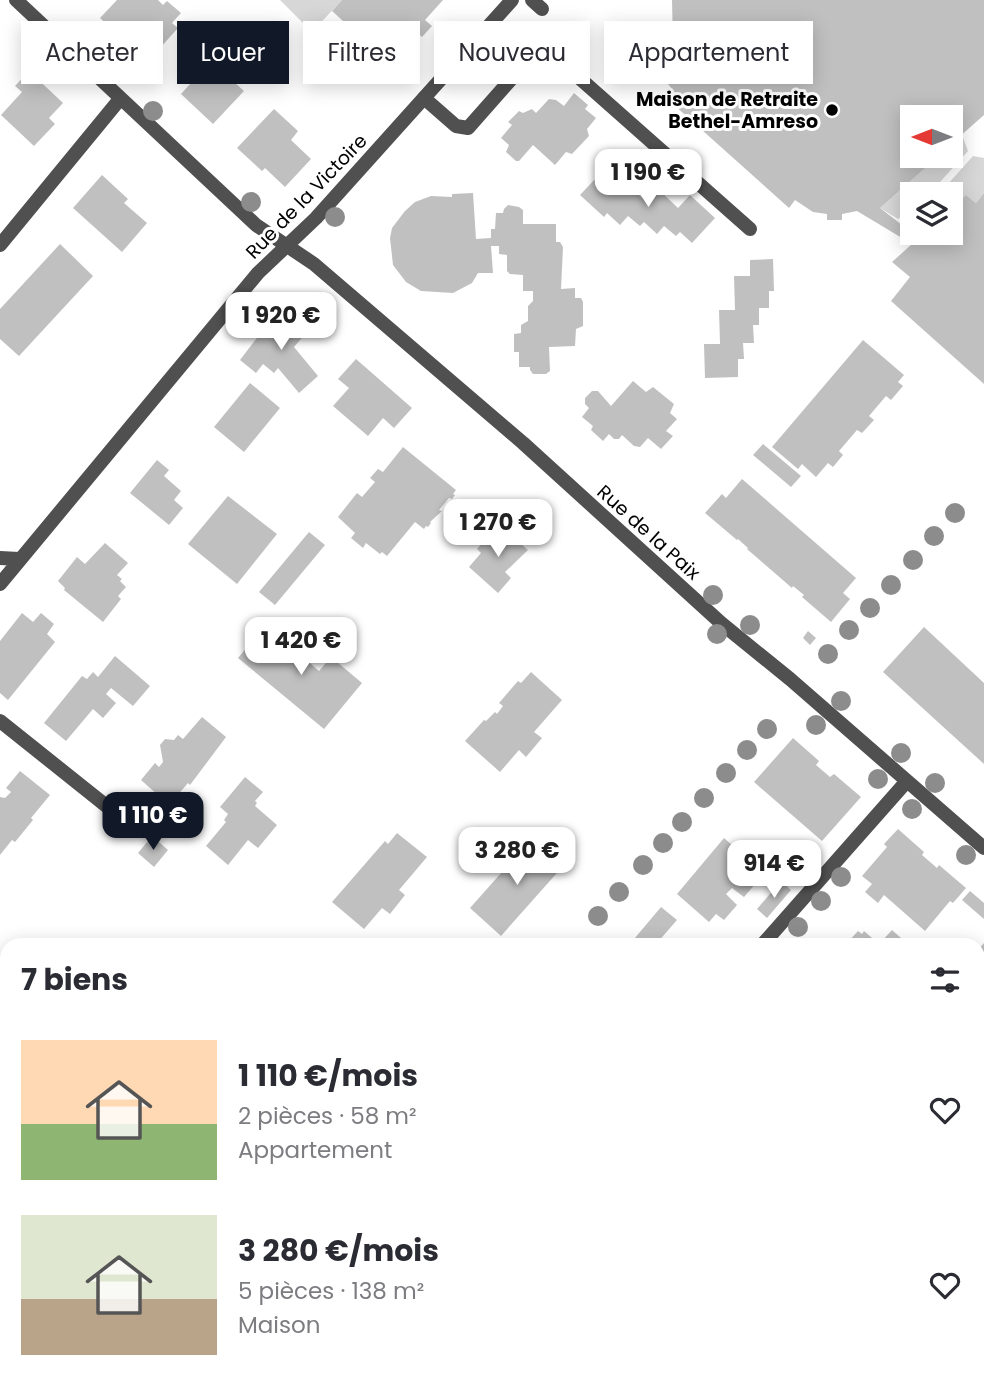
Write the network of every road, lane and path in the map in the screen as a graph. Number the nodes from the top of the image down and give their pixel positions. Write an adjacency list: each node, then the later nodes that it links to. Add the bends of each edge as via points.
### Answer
1 (16, 0): 4 (street, Rue de la Paix)
2 (512, 0): 3 (street, Rue de la Victoire)
3 (424, 98): 5 (street, via 456,126 468,128 537,50 550,52); 7 (street, Rue de la Victoire)
4 (120, 99): 6 (street); 7 (street, Rue de la Paix, via 256,225)
5 (750, 229)
6 (0, 245)
7 (286, 246): 9 (street, Rue de la Victoire); 12 (street, Rue de la Paix, via 314,264 523,443 721,623)
8 (0, 558): 9 (street)
9 (19, 559): 10 (street, Rue de la Victoire)
10 (0, 584)
11 (0, 721): 13 (street)
12 (907, 781): 14 (street, Rue de la Paix); 15 (street)
13 (129, 824)
14 (984, 848)
15 (768, 938)

